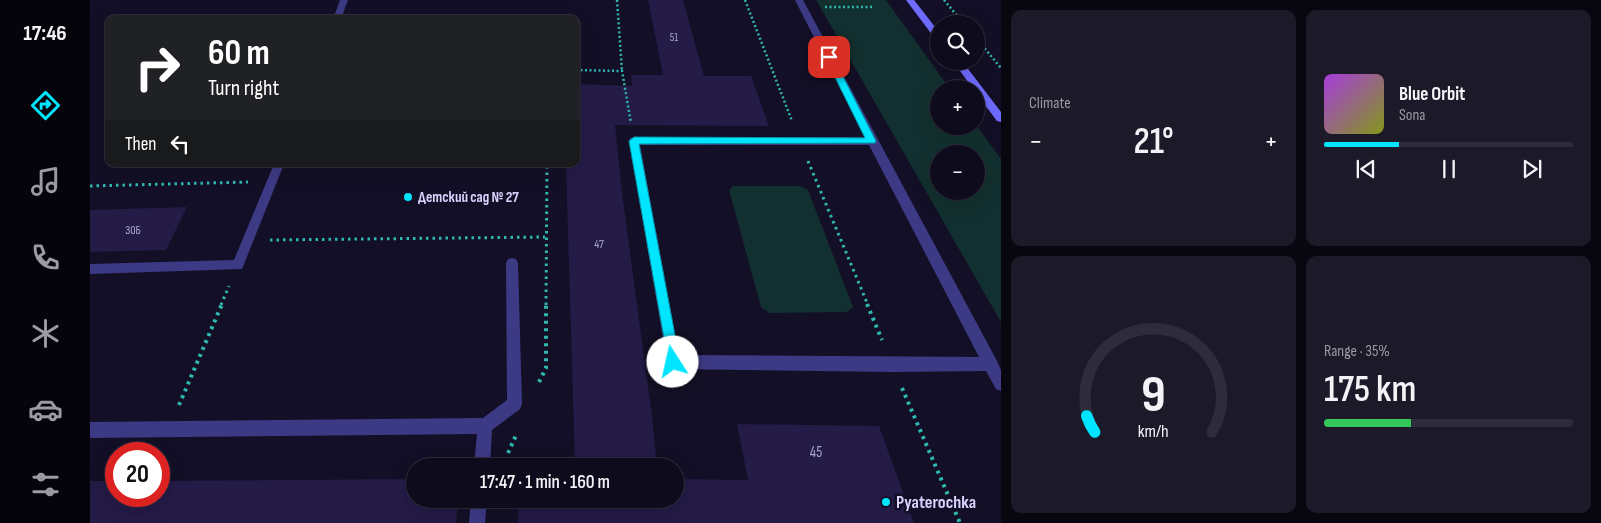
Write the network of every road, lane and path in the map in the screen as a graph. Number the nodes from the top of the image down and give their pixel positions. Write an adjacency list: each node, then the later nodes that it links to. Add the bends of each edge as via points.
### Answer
1 (344, 0): 8 (lane)
2 (617, 0): 15 (path)
3 (745, 0): 18 (path)
4 (910, 0): 10 (main road)
5 (944, 0): 9 (path)
6 (801, 3): 7 (path); 19 (lane)
7 (872, 7)
8 (338, 15)
9 (956, 15)
10 (930, 26)
11 (985, 49): 12 (path)
12 (1001, 68)
13 (580, 70): 15 (path)
14 (964, 70): 16 (main road)
15 (622, 71): 17 (path)
16 (1001, 119)
17 (634, 141): 18 (lane); 29 (lane, via 673,362)
18 (799, 141): 19 (lane); 29 (path)
19 (872, 141): 28 (lane)
20 (277, 167): 21 (lane)
21 (271, 182): 22 (path); 24 (lane)
22 (90, 186)
23 (545, 237): 24 (path)
24 (248, 241): 26 (lane)
25 (512, 263): 31 (lane, via 515,404)
26 (238, 265): 27 (lane); 32 (path)
27 (90, 269)
28 (991, 364): 29 (lane); 30 (lane)
29 (892, 365): 37 (path)
30 (1001, 384)
31 (485, 426): 32 (lane); 34 (lane)
32 (169, 429): 33 (lane)
33 (90, 430)
34 (483, 458)
35 (478, 508): 36 (lane)
36 (477, 523)
37 (960, 523)

